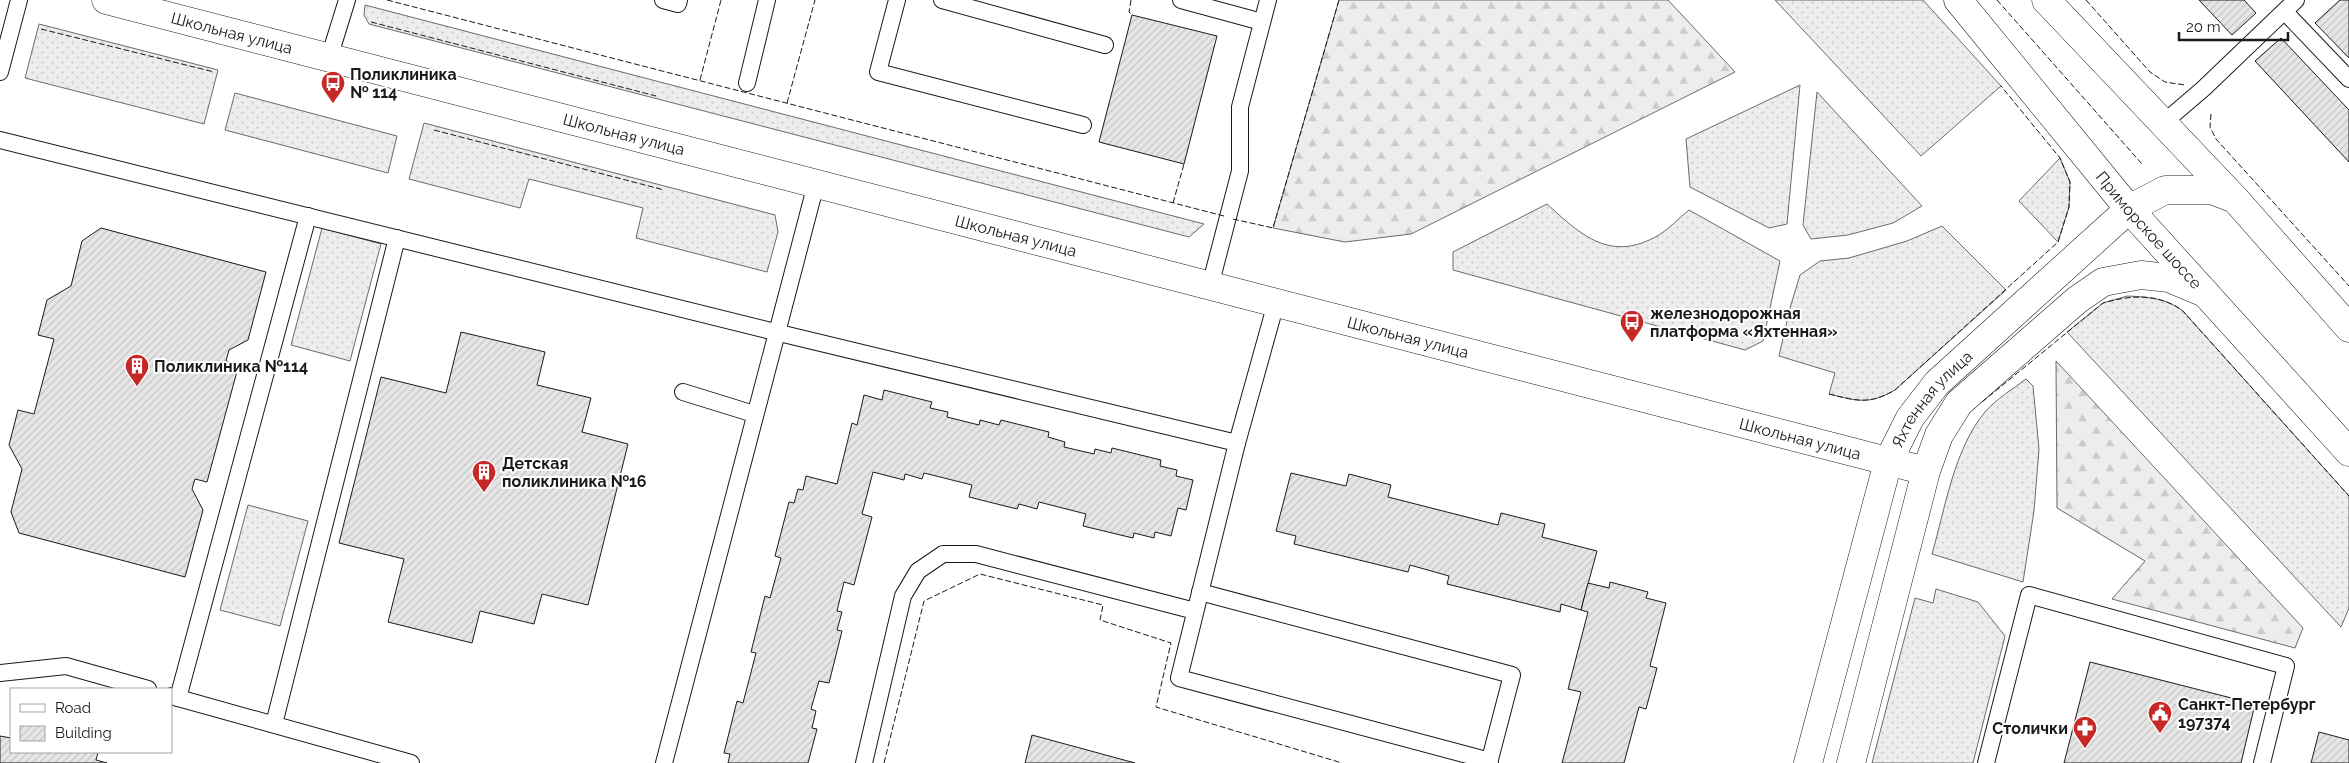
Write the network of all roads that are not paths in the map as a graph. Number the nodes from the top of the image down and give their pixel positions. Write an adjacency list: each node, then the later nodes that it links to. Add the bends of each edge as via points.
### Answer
1 (19, 0): 18 (lane)
2 (106, 0): 17 (street, Школьная улица)
3 (347, 0): 17 (lane)
4 (663, 0): 5 (lane, via 678,4)
5 (679, 0)
6 (767, 0): 20 (lane)
7 (898, 0): 22 (lane, via 878,72)
8 (942, 0): 16 (lane)
9 (1181, 0): 15 (lane)
10 (1268, 0): 15 (lane)
11 (1958, 0): 26 (street, Приморское шоссе)
12 (2046, 0): 21 (street)
13 (2296, 0): 14 (lane)
14 (2285, 12): 19 (lane); 21 (lane)
15 (1262, 22): 29 (lane, via 1240,107 1240,171)
16 (1106, 44)
17 (329, 58): 24 (street, Школьная улица)
18 (0, 72)
19 (2349, 79)
20 (747, 83)
21 (2162, 124): 25 (street)
22 (1083, 125)
23 (0, 140): 27 (lane)
24 (816, 184): 29 (street, Школьная улица); 33 (lane)
25 (2235, 199): 26 (street, Яхтенная улица, via 2211,190 2165,190); 32 (street)
26 (2129, 209): 30 (street, Приморское шоссе); 38 (street, Яхтенная улица, via 1937,383 1910,418)
27 (308, 216): 28 (lane); 44 (lane)
28 (397, 238): 33 (lane); 45 (lane)
29 (1210, 286): 31 (street, Школьная улица)
30 (2205, 293): 37 (street, Приморское шоссе); 39 (street, Яхтенная улица, via 2169,278 2141,275 2103,282 2077,300 1959,403 1939,435)
31 (1276, 302): 36 (lane); 38 (street, Школьная улица)
32 (2349, 328)
33 (775, 332): 35 (lane); 36 (lane)
34 (683, 392): 35 (lane)
35 (754, 414): 48 (lane)
36 (1237, 443): 40 (lane)
37 (2349, 452)
38 (1888, 462): 39 (street, Школьная улица); 50 (street, Яхтенная улица)
39 (1926, 471): 51 (street, Яхтенная улица)
40 (1200, 592): 41 (lane); 46 (lane, via 1512,675)
41 (1195, 611): 46 (lane, via 1179,678); 49 (lane, via 976,554 943,554 918,572 903,596)
42 (0, 673): 43 (lane, via 66,666)
43 (144, 688)
44 (175, 697): 45 (lane)
45 (274, 724): 47 (lane)
46 (1489, 762)
47 (411, 763)
48 (664, 763)
49 (864, 763)
50 (1808, 763)
51 (1851, 763)
52 (1986, 763): 53 (lane, via 2029,595 2286,666)
53 (2262, 763)

